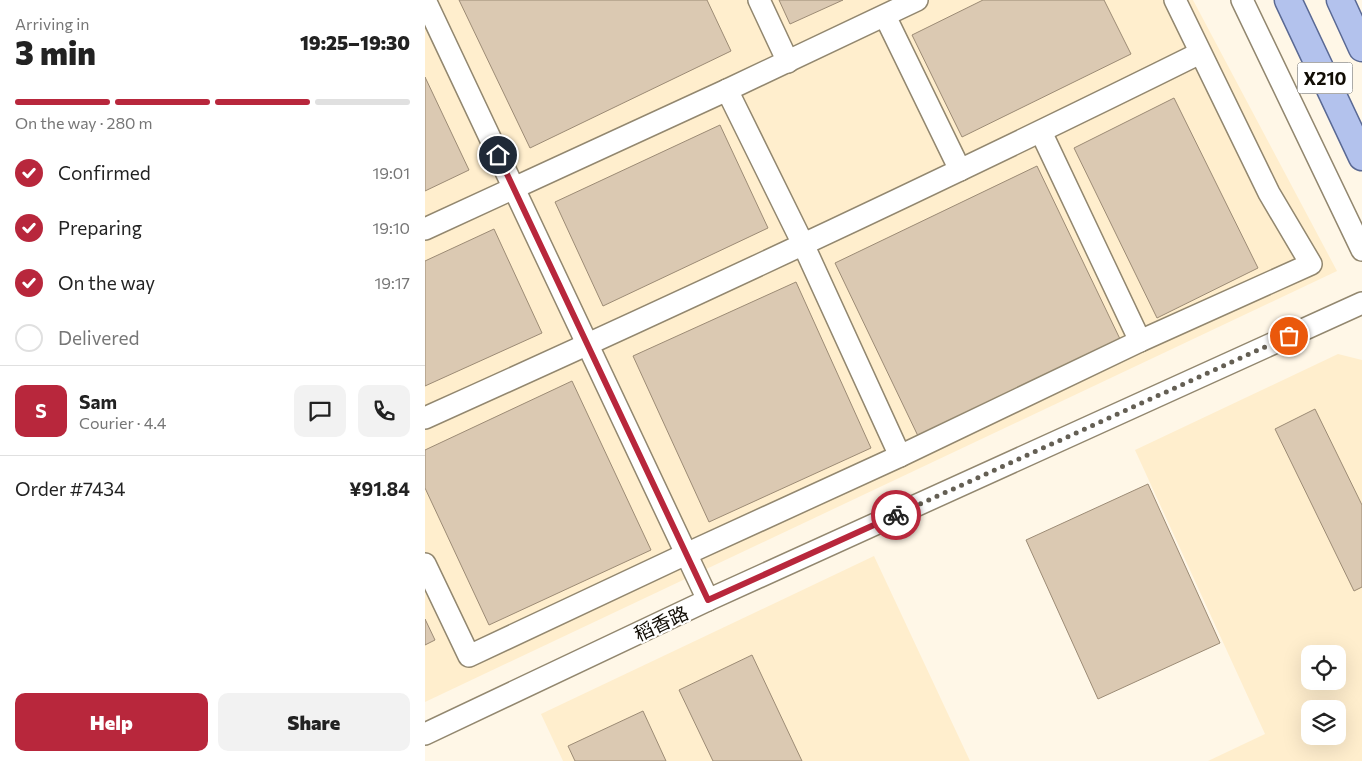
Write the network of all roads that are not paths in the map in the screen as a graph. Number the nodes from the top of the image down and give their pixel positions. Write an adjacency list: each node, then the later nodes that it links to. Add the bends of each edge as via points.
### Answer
1 (425, 0): 18 (street)
2 (759, 0): 13 (street)
3 (917, 0): 9 (street)
4 (1175, 0): 12 (street)
5 (1242, 0): 21 (street)
6 (1288, 0): 16 (main road, X210)
7 (1340, 0): 11 (main road, X210)
8 (1350, 0): 10 (main road)
9 (885, 16): 13 (street); 17 (street)
10 (1362, 34)
11 (1362, 48)
12 (1199, 53): 15 (street); 23 (street, via 1269,194 1311,264)
13 (788, 62): 14 (street)
14 (727, 90): 18 (street); 20 (street)
15 (1041, 132): 17 (street); 23 (street)
16 (1362, 157)
17 (960, 170): 20 (street)
18 (514, 189): 19 (street); 24 (street)
19 (425, 229)
20 (803, 244): 24 (street); 26 (street)
21 (1362, 250)
22 (1362, 303): 29 (street, 稻香路)
23 (1140, 341): 26 (street)
24 (588, 345): 25 (street); 27 (street)
25 (425, 418)
26 (900, 456): 27 (street)
27 (686, 554): 28 (street, via 469,656); 29 (street)
28 (425, 564)
29 (708, 600): 30 (street, 稻香路)
30 (425, 734)

